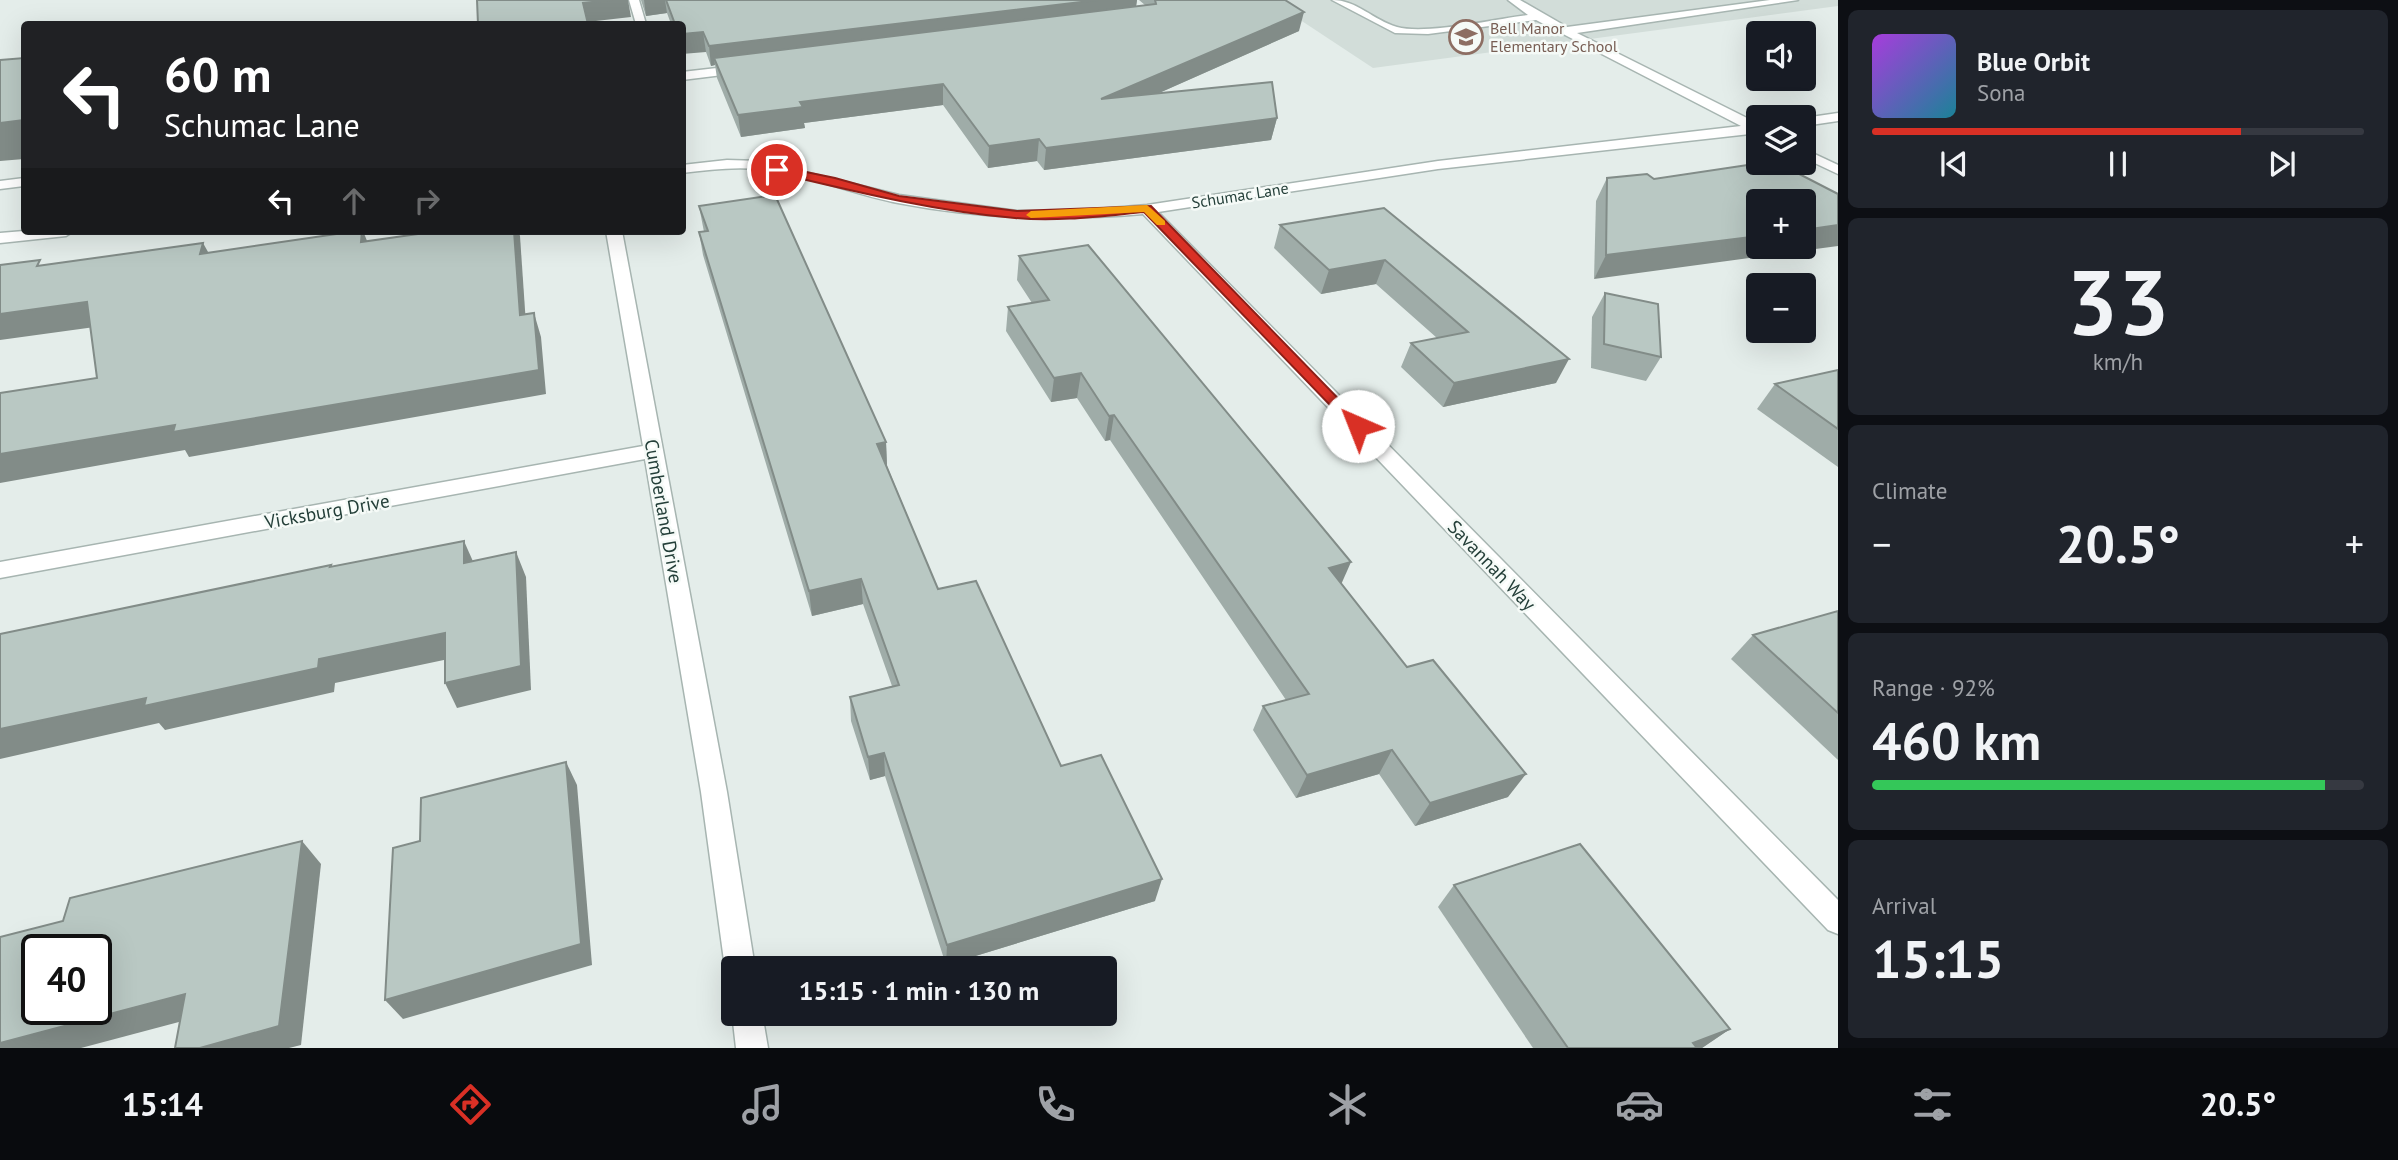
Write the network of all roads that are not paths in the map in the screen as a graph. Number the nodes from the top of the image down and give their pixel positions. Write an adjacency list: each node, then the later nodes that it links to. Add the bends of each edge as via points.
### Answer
1 (634, 0): 6 (street)
2 (1337, 0): 5 (street, via 1395,30 1428,31)
3 (1513, 0): 5 (street)
4 (1793, 0): 7 (street)
5 (1538, 17): 7 (street)
6 (640, 21)
7 (1565, 31): 12 (street)
8 (750, 68): 9 (street)
9 (686, 76)
10 (1838, 117): 11 (street)
11 (1816, 120)
12 (1746, 123)
13 (1746, 130): 19 (street, Schumac Lane, via 1438,165)
14 (1816, 159): 16 (street)
15 (686, 169): 19 (street, Schumac Lane, via 760,166 898,199 1017,215)
16 (1838, 170)
17 (21, 182): 18 (street)
18 (0, 185)
19 (1147, 209): 25 (street, Savannah Way)
20 (28, 235): 22 (street)
21 (615, 235): 23 (street, Cumberland Drive)
22 (0, 238)
23 (653, 451): 24 (street, Vicksburg Drive); 26 (street, Cumberland Drive, via 715,792)
24 (0, 570)
25 (1838, 920)
26 (738, 956)
27 (749, 1026): 28 (street)
28 (752, 1048)

